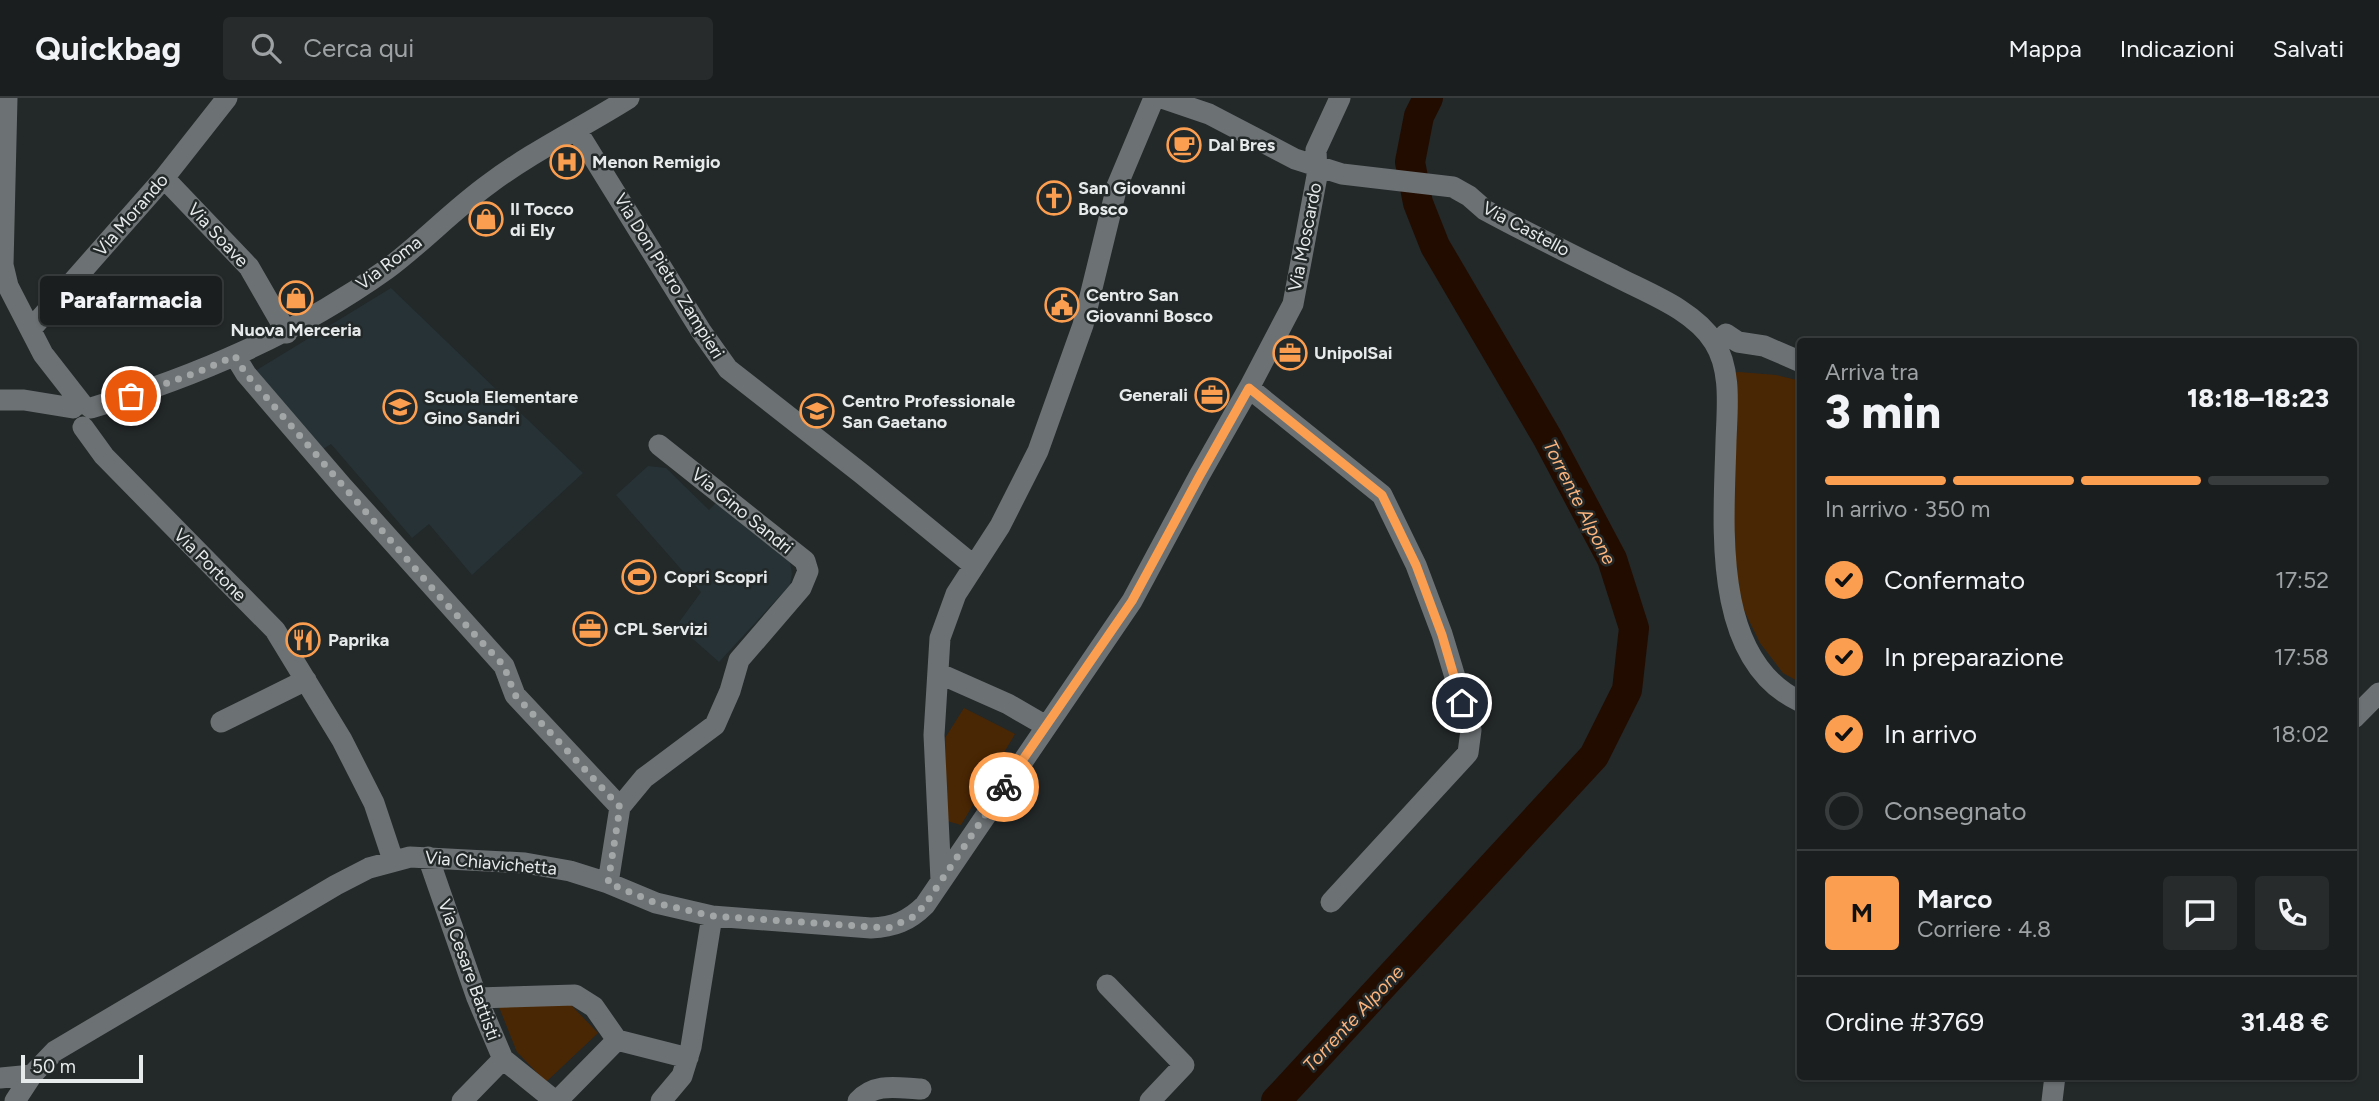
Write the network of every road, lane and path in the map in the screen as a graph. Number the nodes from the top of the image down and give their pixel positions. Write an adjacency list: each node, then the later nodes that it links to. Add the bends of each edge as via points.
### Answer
1 (7, 98): 10 (street, via 3,265 8,286)
2 (227, 98): 9 (street, Via Morando)
3 (629, 98): 7 (street, Via Roma)
4 (1154, 98): 21 (street, via 1117,186 1083,325 1038,451 1000,526)
5 (1162, 98): 8 (street, Via Castello, via 1209,114)
6 (1340, 98): 8 (street, Via Moscardo, via 1316,150)
7 (577, 131): 11 (street, Via Roma, via 530,155 387,268); 21 (street, Via Don Pietro Zampieri, via 728,369)
8 (1316, 166): 12 (street, Via Castello, via 1342,174 1453,187 1508,223 1671,305 1702,325); 16 (street, Via Moscardo, via 1293,304)
9 (164, 178): 10 (street, Via Morando); 11 (street, Via Soave, via 249,267)
10 (31, 329): 13 (street)
11 (286, 332): 14 (street, Via Roma)
12 (1716, 344): 15 (street, via 1726,334); 25 (street, Via Castello, via 1726,378 1724,513 1732,611 1747,649 1764,673)
13 (43, 354): 18 (street, via 46,383); 19 (street, Via Portone)
14 (235, 356): 19 (street, Via Roma); 29 (street, via 343,487 504,666 515,695)
15 (1797, 360)
16 (1249, 388): 28 (street, Via Moscardo, via 1132,601); 34 (street, via 1382,495 1416,565 1471,730 1468,753)
17 (0, 400): 18 (street)
18 (34, 401): 19 (street)
19 (83, 415): 23 (street, Via Portone, via 104,456 275,630)
20 (659, 445): 29 (street, Via Gino Sandri, via 805,561 808,571 801,588 739,660 715,725 644,778)
21 (973, 565): 22 (street, via 956,594 940,638)
22 (938, 673): 28 (street); 32 (street, via 934,735)
23 (306, 680): 27 (street); 31 (street, Via Portone, via 374,803)
24 (2379, 693): 26 (street)
25 (1797, 699)
26 (2357, 715)
27 (221, 722)
28 (1046, 726): 32 (street, Via Moscardo)
29 (620, 807): 33 (street)
30 (428, 857): 31 (street, Via Chiavichetta); 33 (street, Via Chiavichetta, via 547,865); 37 (street, Via Cesare Battisti)
31 (393, 860): 41 (street, Via Chiavichetta, via 336,884 176,978 55,1051)
32 (941, 880): 35 (street, Via Chiavichetta, via 913,917 888,928)
33 (608, 883): 35 (street, Via Chiavichetta, via 656,903)
34 (1331, 902)
35 (712, 916): 39 (street)
36 (1107, 985): 50 (street, via 1184,1065)
37 (477, 998): 38 (street, via 575,995 594,1007); 40 (street, Via Cesare Battisti)
38 (617, 1040): 39 (street); 47 (street)
39 (688, 1058): 48 (street, via 682,1076)
40 (503, 1059): 46 (street); 47 (street, Via Cesare Battisti)
41 (32, 1075): 42 (street); 45 (street, Via Chiavichetta)
42 (0, 1078)
43 (2055, 1080): 51 (street)
44 (921, 1088): 49 (street, via 880,1087 867,1091)
45 (15, 1101)
46 (462, 1101)
47 (556, 1101)
48 (661, 1101)
49 (858, 1101)
50 (1150, 1101)
51 (2052, 1101)

